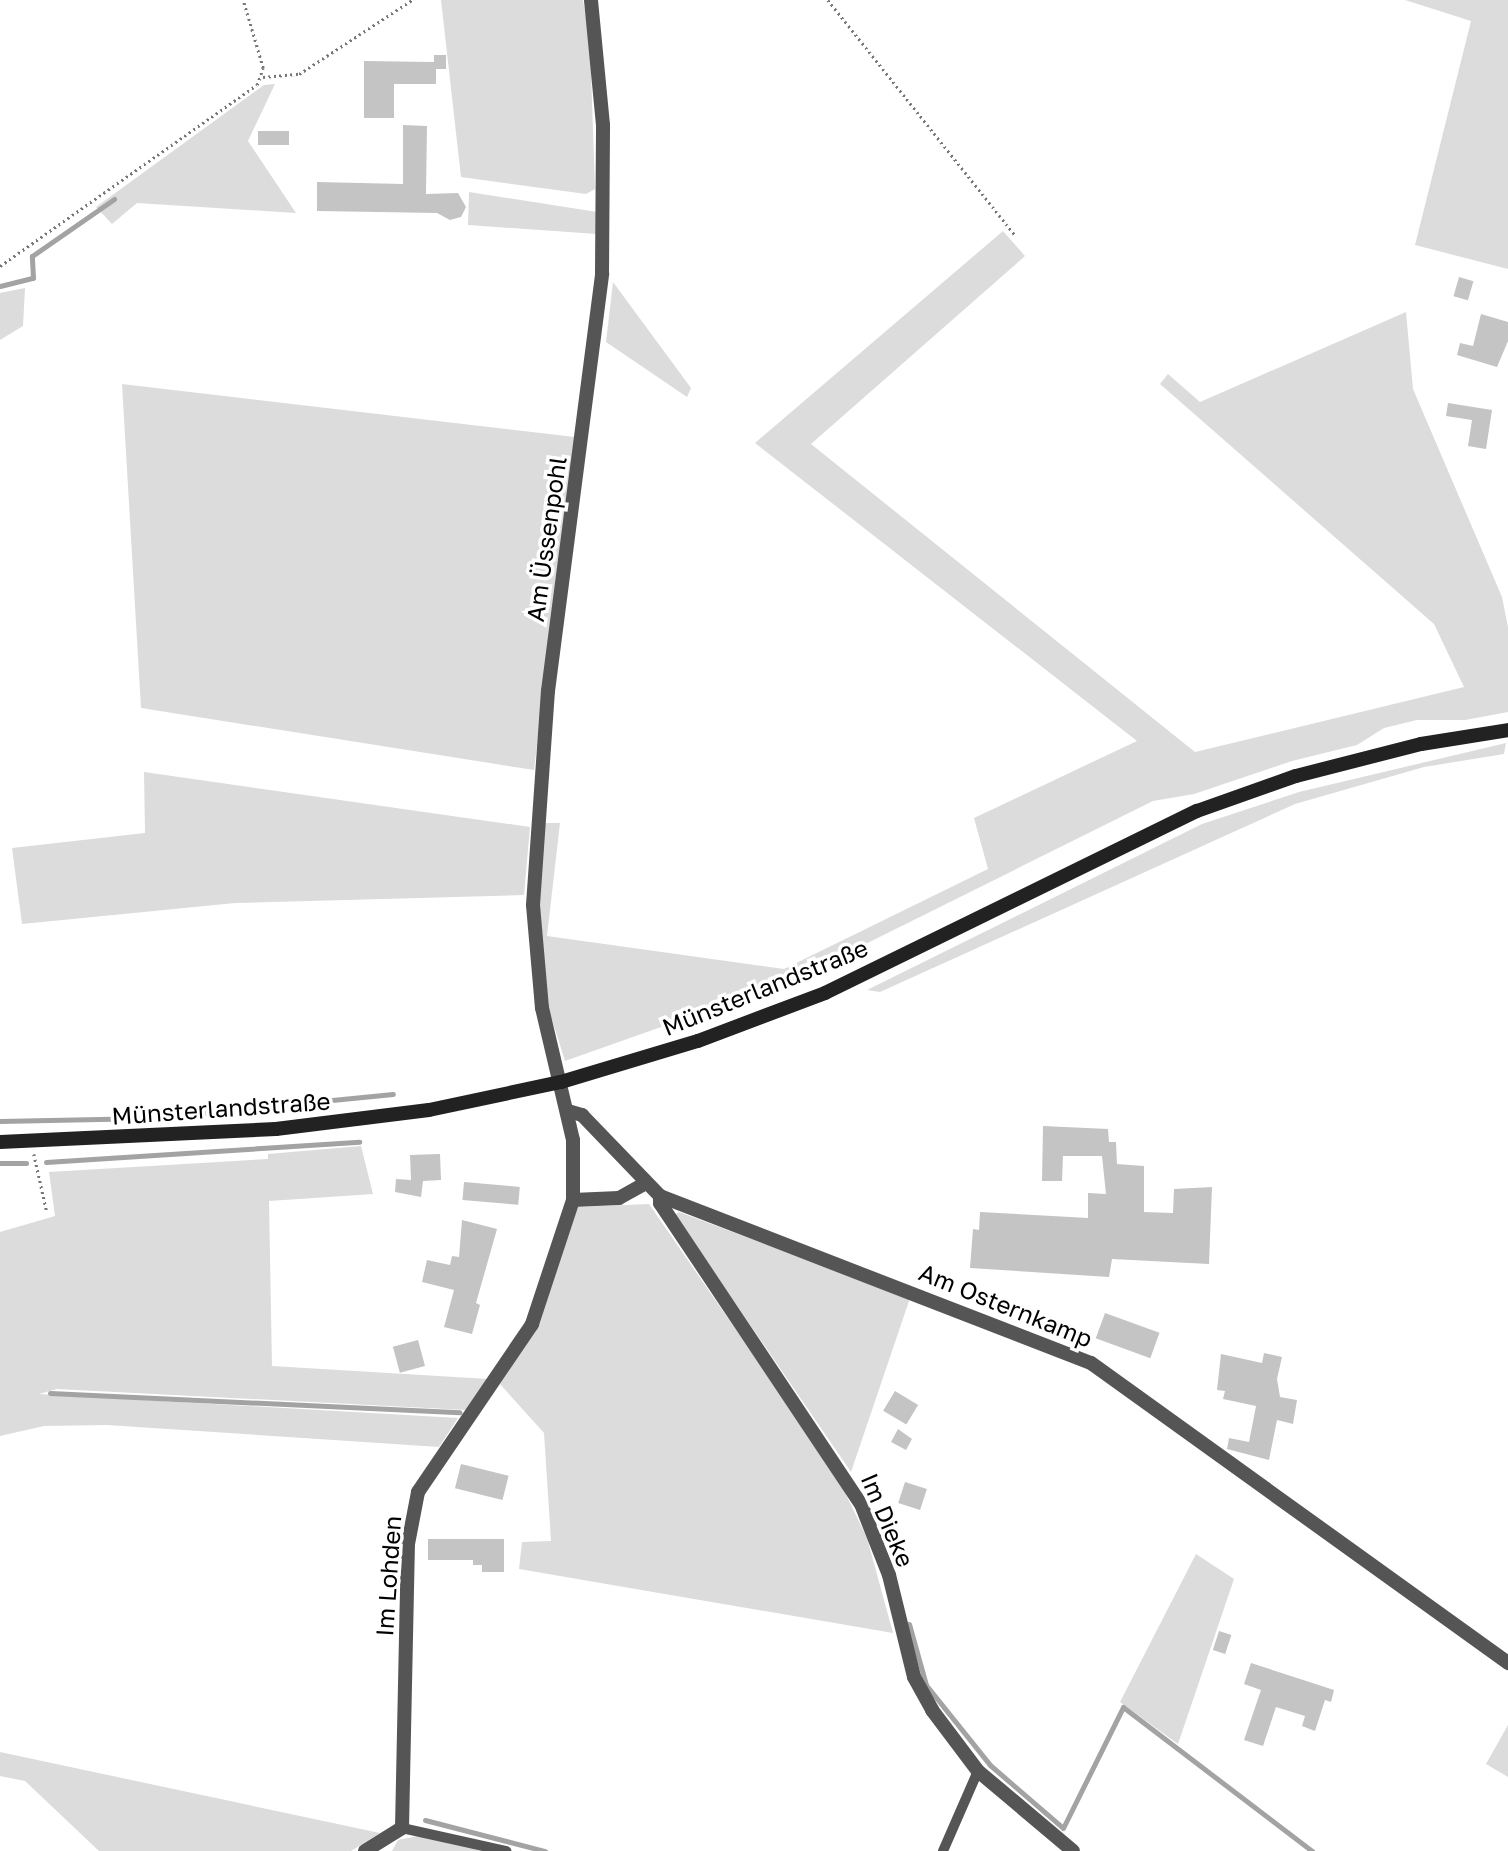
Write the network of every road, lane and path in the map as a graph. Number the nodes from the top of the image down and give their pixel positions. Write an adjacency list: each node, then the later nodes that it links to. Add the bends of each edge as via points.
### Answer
1 (243, 0): 5 (path)
2 (412, 0): 5 (path, via 299,74)
3 (591, 0): 9 (street, Am Üssenpohl, via 603,125 602,273 548,691 533,905 542,1008)
4 (828, 0): 6 (path)
5 (263, 77): 7 (path)
6 (1015, 235)
7 (0, 266)
8 (1508, 730): 9 (main road, Münsterlandstraße, via 1421,744 1309,773 1197,811 825,993 698,1041)
9 (561, 1082): 10 (street, Im Lohden); 11 (main road, Münsterlandstraße, via 429,1110 276,1129)
10 (568, 1111): 13 (street, Am Osternkamp, via 582,1115); 15 (street, Im Lohden)
11 (31, 1141): 12 (main road, Münsterlandstraße); 16 (path)
12 (0, 1142)
13 (644, 1184): 14 (street, Am Osternkamp); 15 (street, via 619,1198)
14 (660, 1196): 17 (street, Am Osternkamp, via 1073,1353); 18 (street, Im Dieke, via 660,1203 862,1504 889,1576 914,1677 941,1723)
15 (573, 1200): 19 (street, Im Lohden, via 532,1325 418,1493 408,1544)
16 (47, 1212)
17 (1508, 1663)
18 (978, 1771): 22 (lane); 23 (street, Im Dieke)
19 (402, 1828): 20 (street); 21 (lane)
20 (365, 1851)
21 (506, 1851)
22 (943, 1851)
23 (1073, 1851)

